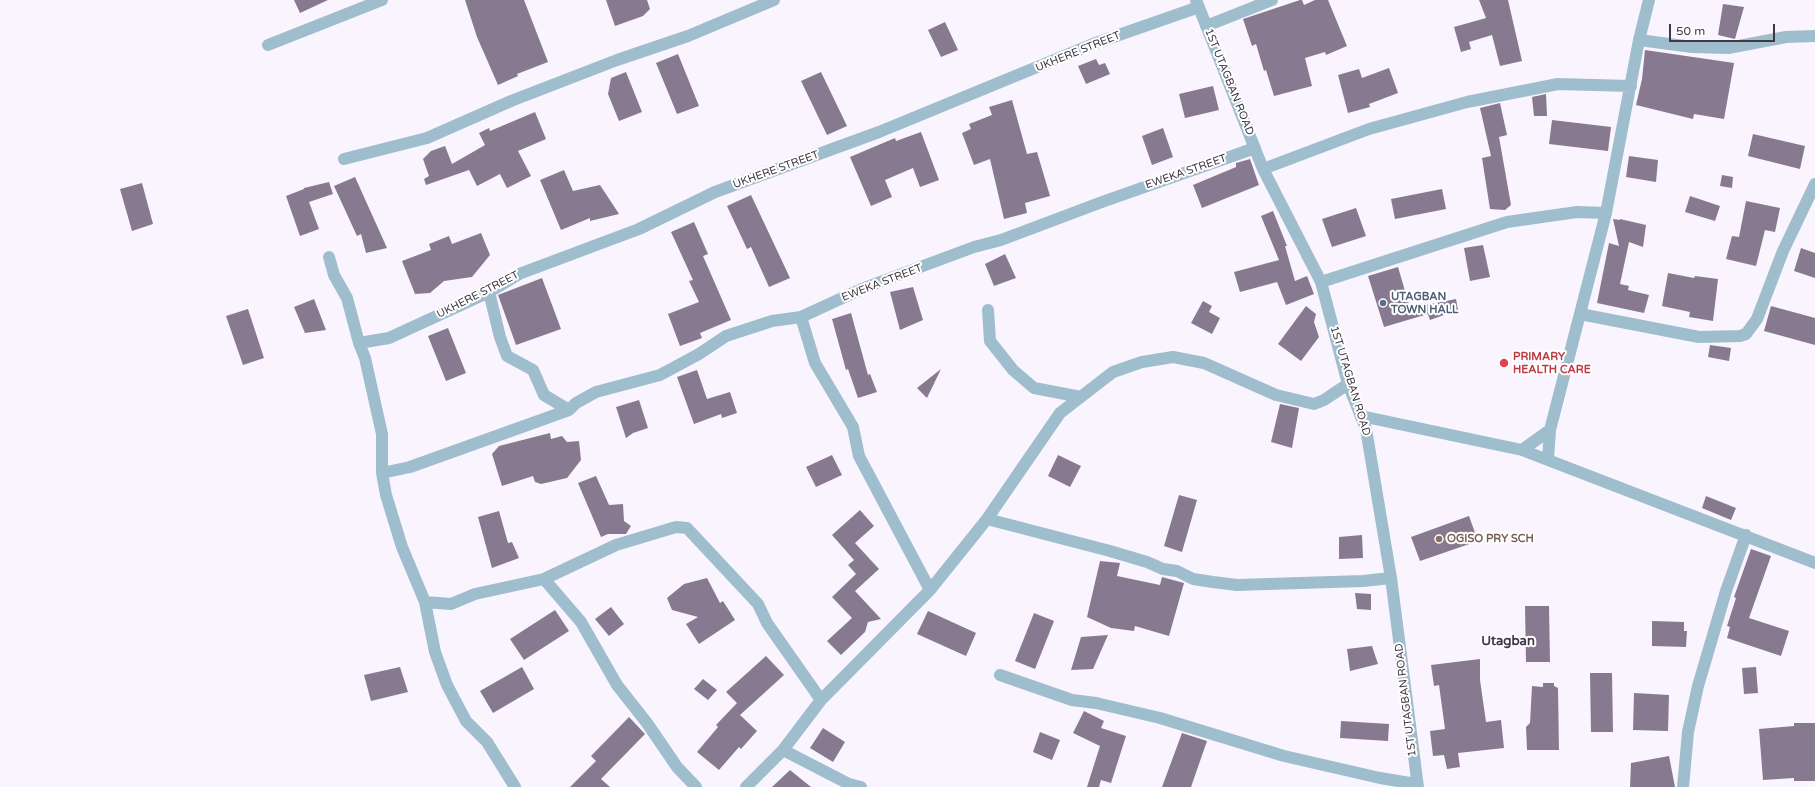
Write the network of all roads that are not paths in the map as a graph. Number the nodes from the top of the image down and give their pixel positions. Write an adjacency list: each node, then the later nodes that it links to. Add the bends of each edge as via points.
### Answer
1 (382, 0): 9 (street)
2 (774, 0): 12 (street, via 688,36 511,101 427,138)
3 (1272, 0): 6 (street)
4 (1649, 0): 8 (street)
5 (1197, 3): 6 (street, 1ST UTAGBAN ROAD); 18 (street, UKHERE STREET, via 879,132 715,192 639,228 519,274)
6 (1206, 26): 11 (street, 1ST UTAGBAN ROAD)
7 (1815, 36): 8 (street, via 1786,37 1728,48 1677,46)
8 (1639, 40): 10 (street)
9 (268, 44)
10 (1631, 86): 13 (street, via 1558,84 1467,102 1369,129); 15 (street)
11 (1255, 148): 13 (street, 1ST UTAGBAN ROAD); 21 (street, EWEKA STREET, via 1008,238 974,247 864,288)
12 (344, 159)
13 (1263, 169): 17 (street, 1ST UTAGBAN ROAD)
14 (1815, 184): 20 (street, via 1783,251 1757,319 1746,334 1699,337)
15 (1606, 213): 17 (street, via 1577,212 1507,222); 20 (street)
16 (329, 257): 22 (street, via 334,275 347,298)
17 (1321, 282): 23 (street, 1ST UTAGBAN ROAD)
18 (489, 292): 22 (street, UKHERE STREET, via 389,338); 25 (street, via 507,356 533,370 544,395)
19 (988, 310): 24 (street, via 990,341 1013,370 1034,388)
20 (1580, 314): 27 (street)
21 (801, 317): 25 (street, EWEKA STREET, via 772,321 726,336 660,375 596,392); 36 (street, via 815,363 853,428 859,456)
22 (359, 343): 30 (street, via 377,405 382,434)
23 (1348, 384): 24 (street, via 1314,404 1276,395 1204,364 1173,357 1142,362 1113,372); 26 (street, 1ST UTAGBAN ROAD)
24 (1081, 397): 31 (street, via 1060,413)
25 (569, 410): 30 (street, EWEKA STREET, via 410,468)
26 (1361, 416): 28 (street); 35 (street, 1ST UTAGBAN ROAD, via 1366,429)
27 (1550, 430): 28 (street); 29 (street)
28 (1522, 450): 29 (street)
29 (1548, 459): 32 (street)
30 (382, 473): 37 (street, via 402,547)
31 (987, 519): 35 (street, via 1110,551 1163,569 1177,571 1193,579 1213,582 1237,585); 36 (street)
32 (1746, 535): 33 (street); 46 (street, via 1726,591 1698,686 1688,732)
33 (1815, 563)
34 (544, 578): 37 (street, via 475,594 451,604); 39 (street, via 616,544 676,527 687,528 758,604 766,623); 43 (street, via 581,622 617,685 677,767)
35 (1391, 578): 41 (street, 1ST UTAGBAN ROAD)
36 (930, 590): 39 (street)
37 (425, 602): 42 (street, via 435,652 447,685 466,721 487,742)
38 (1000, 675): 41 (street, via 1072,700 1096,702 1160,718 1284,756)
39 (821, 700): 40 (street)
40 (783, 750): 44 (street); 45 (street, via 849,784)
41 (1417, 785)
42 (515, 787)
43 (696, 787)
44 (746, 787)
45 (861, 787)
46 (1683, 787)

